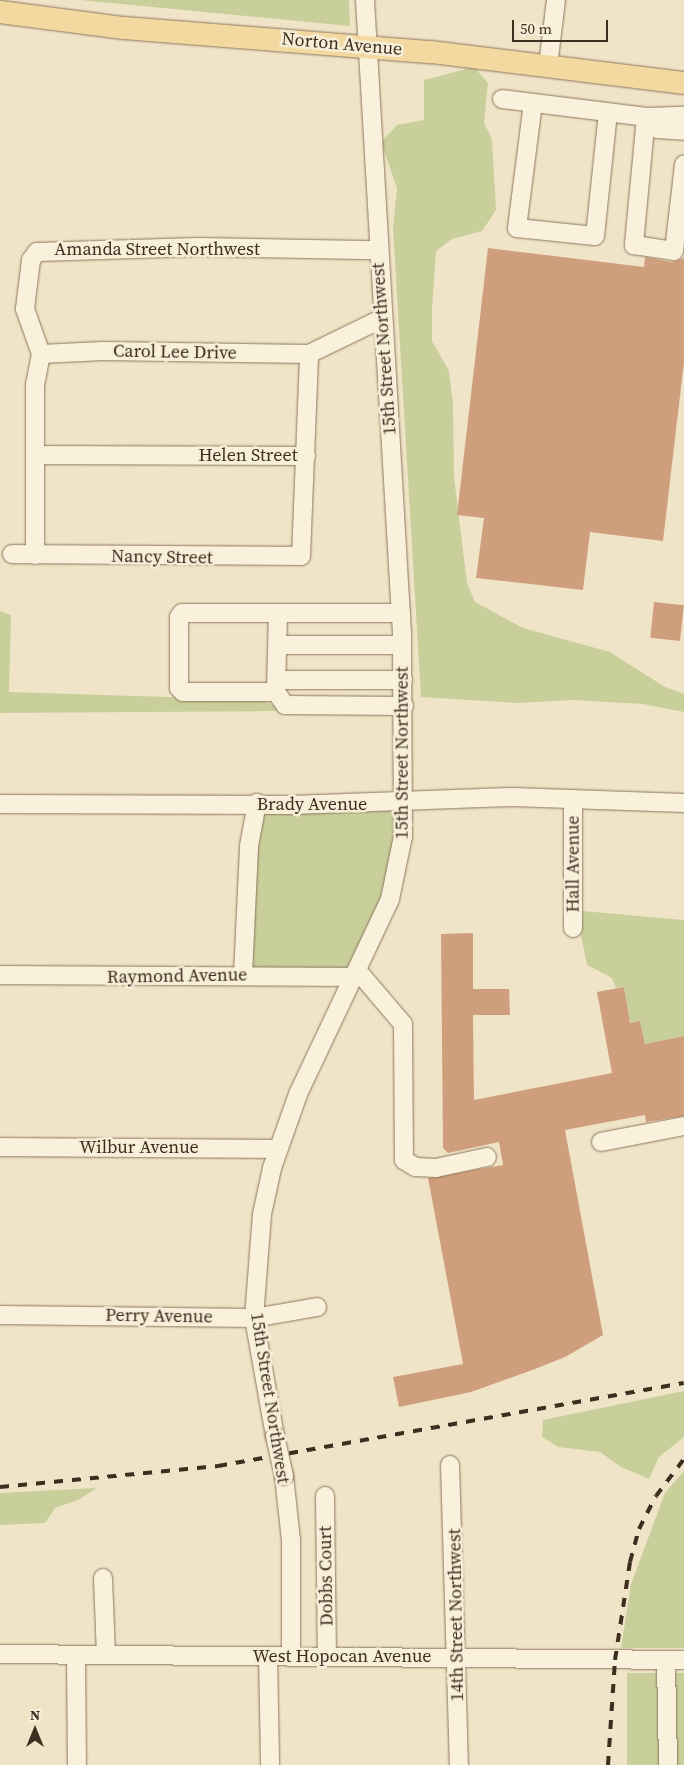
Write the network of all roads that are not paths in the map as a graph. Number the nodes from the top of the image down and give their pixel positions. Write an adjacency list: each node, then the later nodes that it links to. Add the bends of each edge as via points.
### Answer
1 (365, 0): 4 (street, 15th Street Northwest)
2 (556, 0): 5 (street)
3 (0, 12): 4 (main road, Norton Avenue, via 124,28)
4 (365, 45): 5 (main road, Norton Avenue); 14 (street, 15th Street Northwest)
5 (548, 66): 6 (main road, Norton Avenue)
6 (684, 83)
7 (502, 99): 8 (street)
8 (533, 103): 9 (street); 9 (street, via 518,228 595,236)
9 (608, 113): 11 (street)
10 (684, 116): 11 (street)
11 (646, 117): 12 (street, via 658,128); 13 (street, via 634,245 674,251)
12 (684, 131)
13 (684, 164)
14 (378, 250): 15 (street, 15th Street Northwest); 16 (street, Amanda Street Northwest, via 198,247 37,252 31,260 25,309)
15 (383, 318): 17 (street); 23 (street, 15th Street Northwest)
16 (41, 354): 17 (street, Carol Lee Drive, via 103,351); 18 (street, via 34,385)
17 (309, 354): 19 (street, Helen Street)
18 (36, 455): 19 (street, Helen Street); 21 (street)
19 (306, 456): 21 (street, Nancy Street, via 304,551 297,559)
20 (12, 554): 21 (street, Nancy Street)
21 (35, 555)
22 (278, 613): 23 (street); 24 (street); 27 (street, via 182,613 179,617 179,688 183,692)
23 (401, 613): 25 (street, 15th Street Northwest)
24 (278, 645): 25 (street); 27 (street)
25 (402, 645): 26 (street, 15th Street Northwest)
26 (403, 680): 27 (street); 28 (street, 15th Street Northwest)
27 (277, 686): 28 (street, via 285,705)
28 (404, 706): 30 (street, 15th Street Northwest)
29 (573, 799): 30 (street, Brady Avenue, via 438,797); 33 (street, Brady Avenue); 34 (street, Hall Avenue)
30 (405, 801): 31 (street, Brady Avenue); 35 (street, 15th Street Northwest, via 398,871 390,899)
31 (257, 803): 32 (street, Brady Avenue); 37 (street, via 249,846)
32 (0, 804)
33 (684, 804)
34 (573, 928)
35 (356, 973): 37 (street, Raymond Avenue); 41 (street, 15th Street Northwest, via 298,1094); 42 (street, via 403,1024 404,1160 415,1167 436,1168)
36 (0, 974): 37 (street, Raymond Avenue)
37 (243, 975)
38 (684, 1126): 39 (street)
39 (602, 1142)
40 (0, 1147): 41 (street, Wilbur Avenue)
41 (277, 1149): 45 (street, 15th Street Northwest, via 262,1214)
42 (487, 1157)
43 (317, 1307): 45 (street, Perry Avenue)
44 (0, 1315): 45 (street, Perry Avenue)
45 (254, 1318): 53 (street, 15th Street Northwest, bridge, via 284,1476 291,1540)
46 (450, 1465): 55 (street, 14th Street Northwest)
47 (325, 1496): 54 (street, Dobbs Court)
48 (103, 1578): 51 (street)
49 (0, 1654): 50 (street, West Hopocan Avenue)
50 (76, 1654): 51 (street, West Hopocan Avenue); 58 (street)
51 (106, 1655): 52 (street, West Hopocan Avenue)
52 (268, 1656): 53 (street, West Hopocan Avenue); 59 (street)
53 (291, 1656): 54 (street, West Hopocan Avenue)
54 (327, 1657): 55 (street, West Hopocan Avenue)
55 (458, 1657): 56 (street, West Hopocan Avenue); 60 (street, 14th Street Northwest)
56 (666, 1660): 57 (street, West Hopocan Avenue); 61 (street)
57 (684, 1660)
58 (77, 1765)
59 (270, 1765)
60 (459, 1765)
61 (668, 1765)

